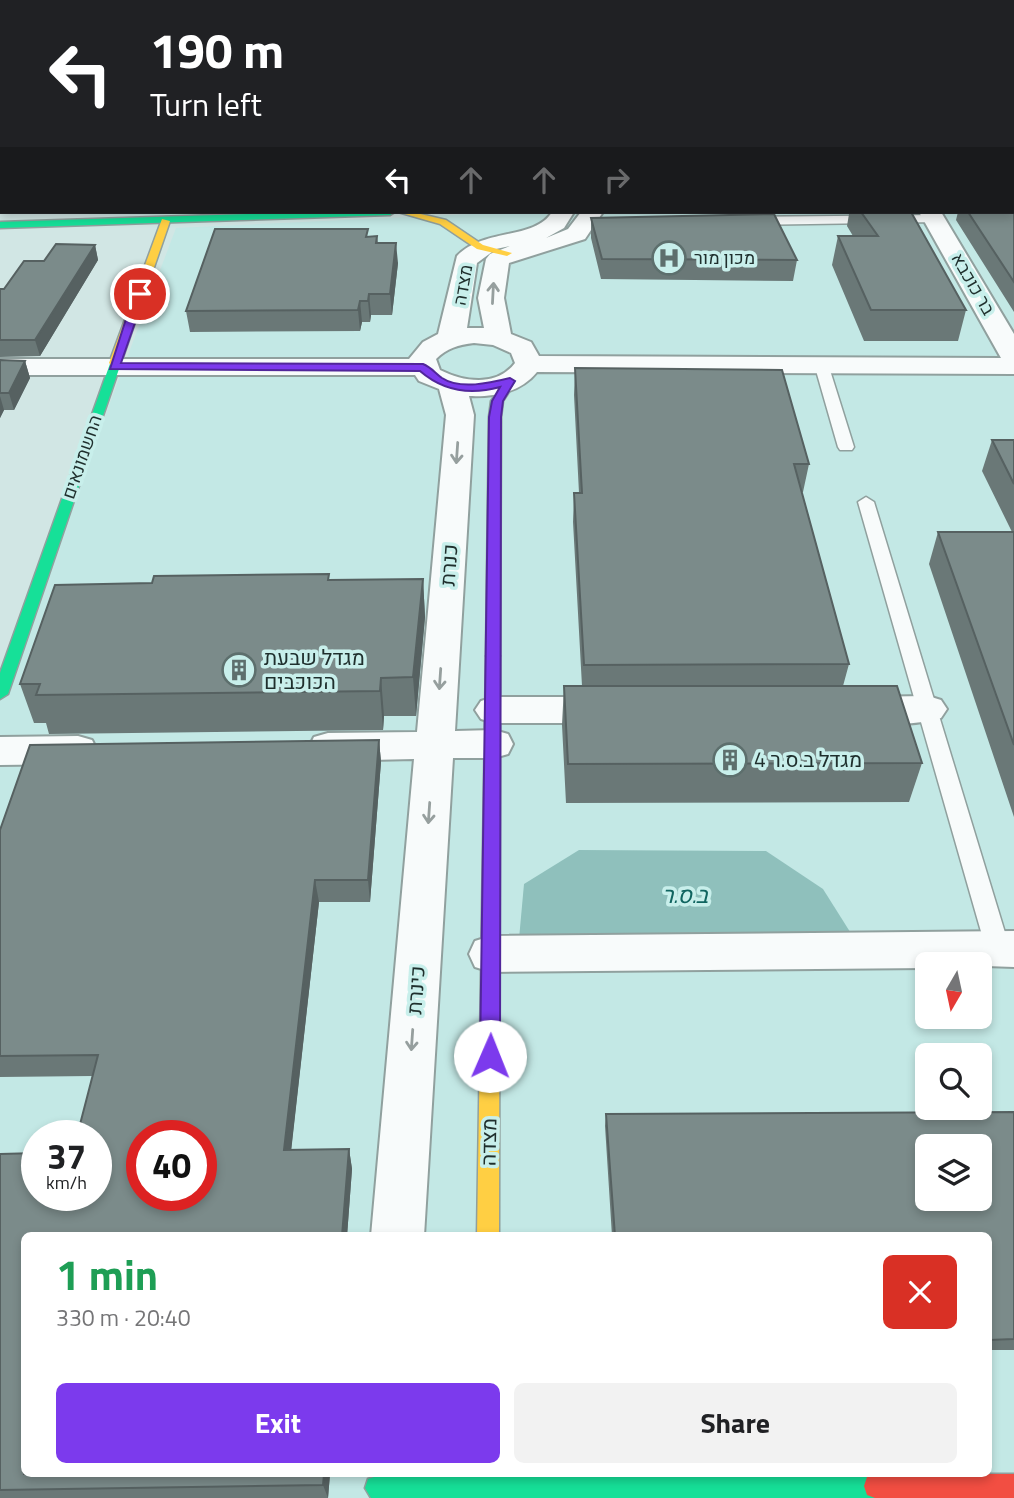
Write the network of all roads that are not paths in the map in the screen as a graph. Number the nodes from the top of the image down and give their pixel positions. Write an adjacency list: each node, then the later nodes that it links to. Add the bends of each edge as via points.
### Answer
1 (340, 214): 5 (street)
2 (410, 214): 9 (street, via 443,222)
3 (562, 214): 9 (street, מצדה, via 543,232)
4 (933, 215): 6 (lane); 13 (street, בר כוכבא)
5 (165, 221): 8 (street); 16 (street, החשמונאים)
6 (735, 222)
7 (591, 224): 10 (street, via 551,244)
8 (0, 225)
9 (480, 247): 10 (street); 12 (street, מצדה, via 465,261 459,308)
10 (507, 253): 11 (street, מצדה, one-way to 10, via 491,298 496,262)
11 (499, 338): 12 (street); 19 (street, via 522,348)
12 (449, 339): 17 (street, via 427,351)
13 (1014, 357)
14 (1014, 366): 18 (street)
15 (0, 367): 16 (street)
16 (114, 367): 17 (street); 23 (street, החשמונאים)
17 (423, 367): 20 (street)
18 (822, 367): 19 (street); 21 (lane)
19 (519, 373): 20 (street, via 486,387); 27 (street, מצדה, via 497,401 495,417)
20 (453, 386): 28 (street, כנרת, one-way to 28, via 460,415)
21 (846, 447)
22 (866, 502): 24 (lane)
23 (0, 694)
24 (928, 709): 26 (street); 32 (lane)
25 (648, 710): 27 (street)
26 (816, 710)
27 (494, 727): 28 (street); 33 (street, מצדה)
28 (435, 745): 29 (street); 34 (street, כינרת, one-way to 34)
29 (299, 747)
30 (109, 750): 31 (street)
31 (0, 751)
32 (1010, 949): 33 (street)
33 (491, 954): 35 (street, מצדה)
34 (397, 1232)
35 (488, 1232)
36 (485, 1486): 37 (street); 38 (street)
37 (1014, 1486)
38 (377, 1487)

